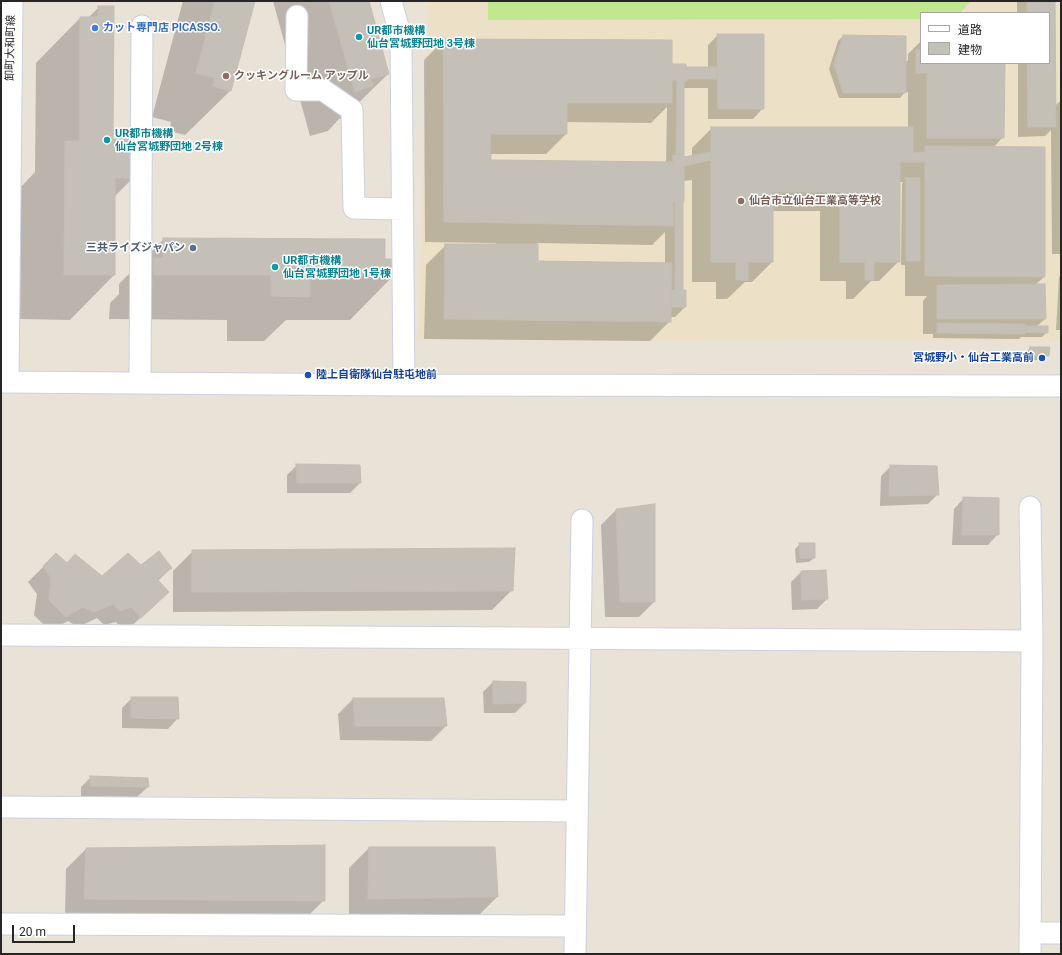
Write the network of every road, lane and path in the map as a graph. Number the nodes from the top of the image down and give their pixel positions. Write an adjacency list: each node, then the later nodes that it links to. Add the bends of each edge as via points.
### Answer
1 (12, 1): 6 (street, 卸町大和町線)
2 (391, 1): 5 (street, via 401,38)
3 (297, 16): 5 (street, via 296,90 323,90 352,110 354,208)
4 (142, 26): 7 (street)
5 (402, 209): 8 (street)
6 (4, 382): 7 (street)
7 (140, 384): 8 (street)
8 (404, 385): 9 (street)
9 (1061, 386)
10 (1030, 507): 14 (street)
11 (582, 520): 13 (street)
12 (1, 635): 13 (street)
13 (580, 638): 14 (street); 16 (street)
14 (1032, 641): 19 (street)
15 (1, 807): 16 (street)
16 (577, 811): 18 (street)
17 (1, 924): 18 (street)
18 (576, 926): 21 (street)
19 (1030, 933): 20 (street); 22 (street)
20 (1061, 933)
21 (575, 954)
22 (1030, 954)

